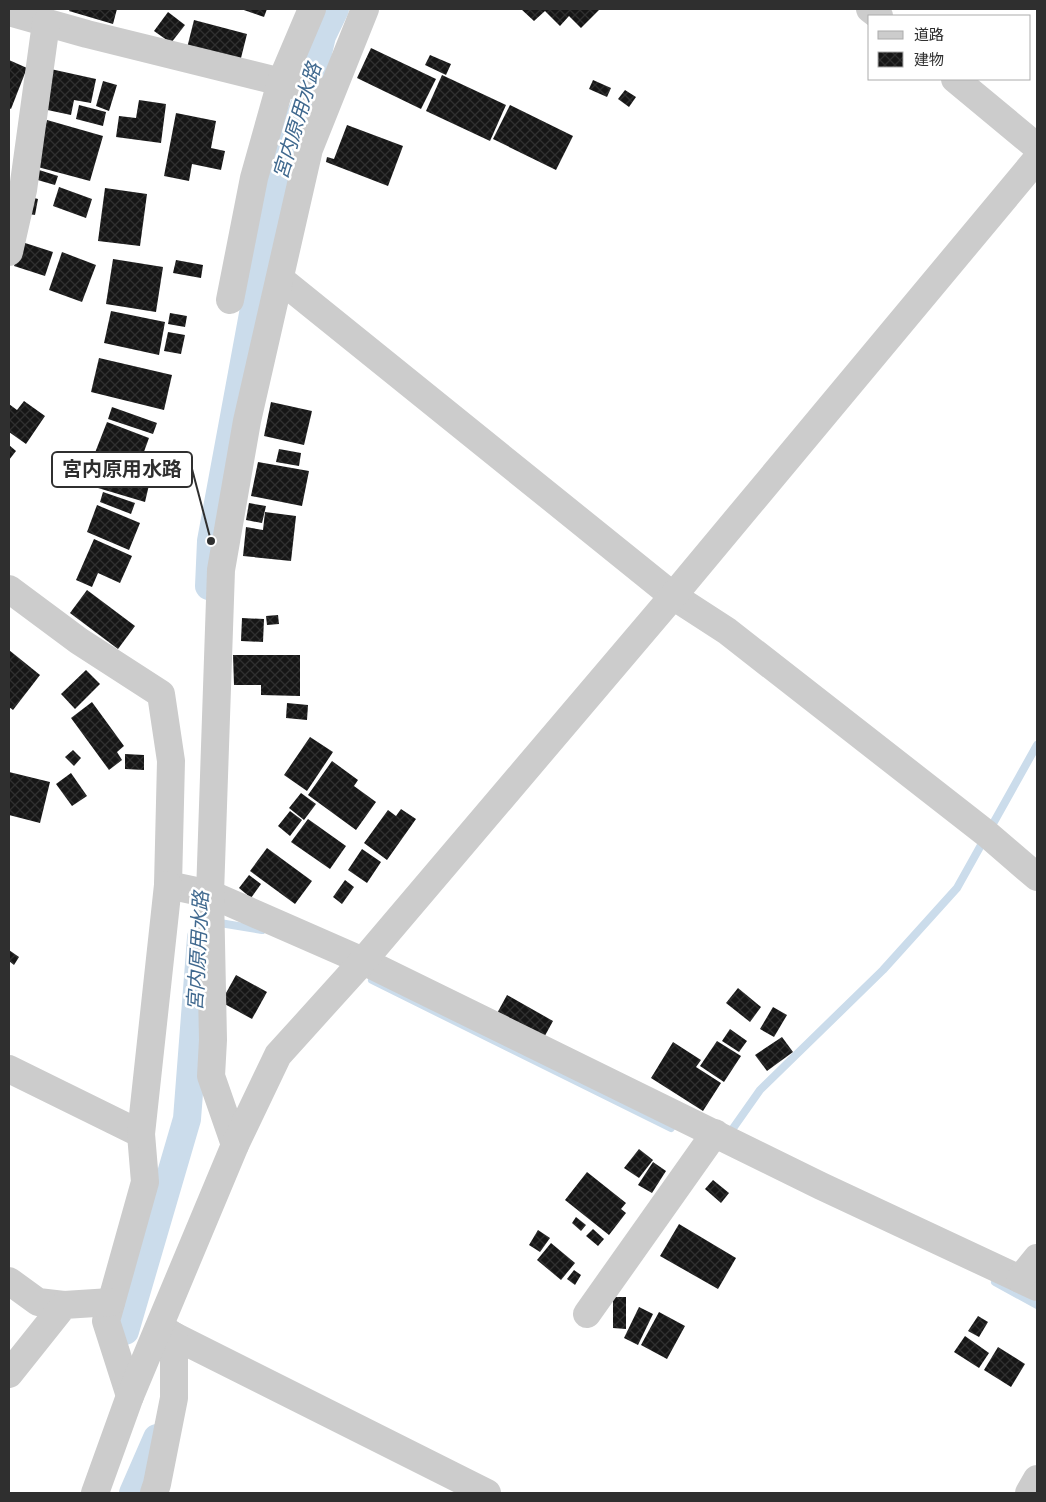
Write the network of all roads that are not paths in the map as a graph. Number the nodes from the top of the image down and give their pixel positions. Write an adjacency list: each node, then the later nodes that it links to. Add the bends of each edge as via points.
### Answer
1 (312, 9): 6 (street)
2 (366, 9): 7 (street)
3 (9, 12): 4 (street)
4 (46, 23): 6 (street); 10 (street, via 23,190)
5 (956, 80): 8 (street)
6 (282, 82): 7 (street); 12 (street, via 254,178)
7 (329, 94): 11 (street, via 309,149)
8 (1037, 147)
9 (1037, 159): 14 (street)
10 (9, 252)
11 (280, 279): 14 (street); 17 (street, via 247,421 221,570)
12 (230, 300)
13 (9, 589): 16 (street, via 160,694 171,761)
14 (673, 596): 15 (street, via 726,631 980,828); 18 (street)
15 (1037, 877)
16 (169, 885): 17 (street); 20 (street)
17 (210, 899): 18 (street); 22 (street, via 212,1076)
18 (363, 961): 21 (street); 22 (street, via 278,1055)
19 (9, 1069): 20 (street)
20 (141, 1134): 26 (street, via 145,1182)
21 (716, 1134): 25 (street); 28 (street)
22 (235, 1145): 29 (street)
23 (1037, 1258): 25 (street)
24 (9, 1281): 27 (street, via 38,1302)
25 (1029, 1283)
26 (111, 1302): 27 (street); 31 (street, via 106,1321)
27 (64, 1305): 30 (street)
28 (587, 1314)
29 (167, 1332): 31 (street); 34 (street, via 174,1398); 35 (street)
30 (9, 1374)
31 (130, 1396): 33 (street)
32 (1037, 1479): 36 (street)
33 (95, 1493)
34 (154, 1493)
35 (487, 1493)
36 (1029, 1493)

